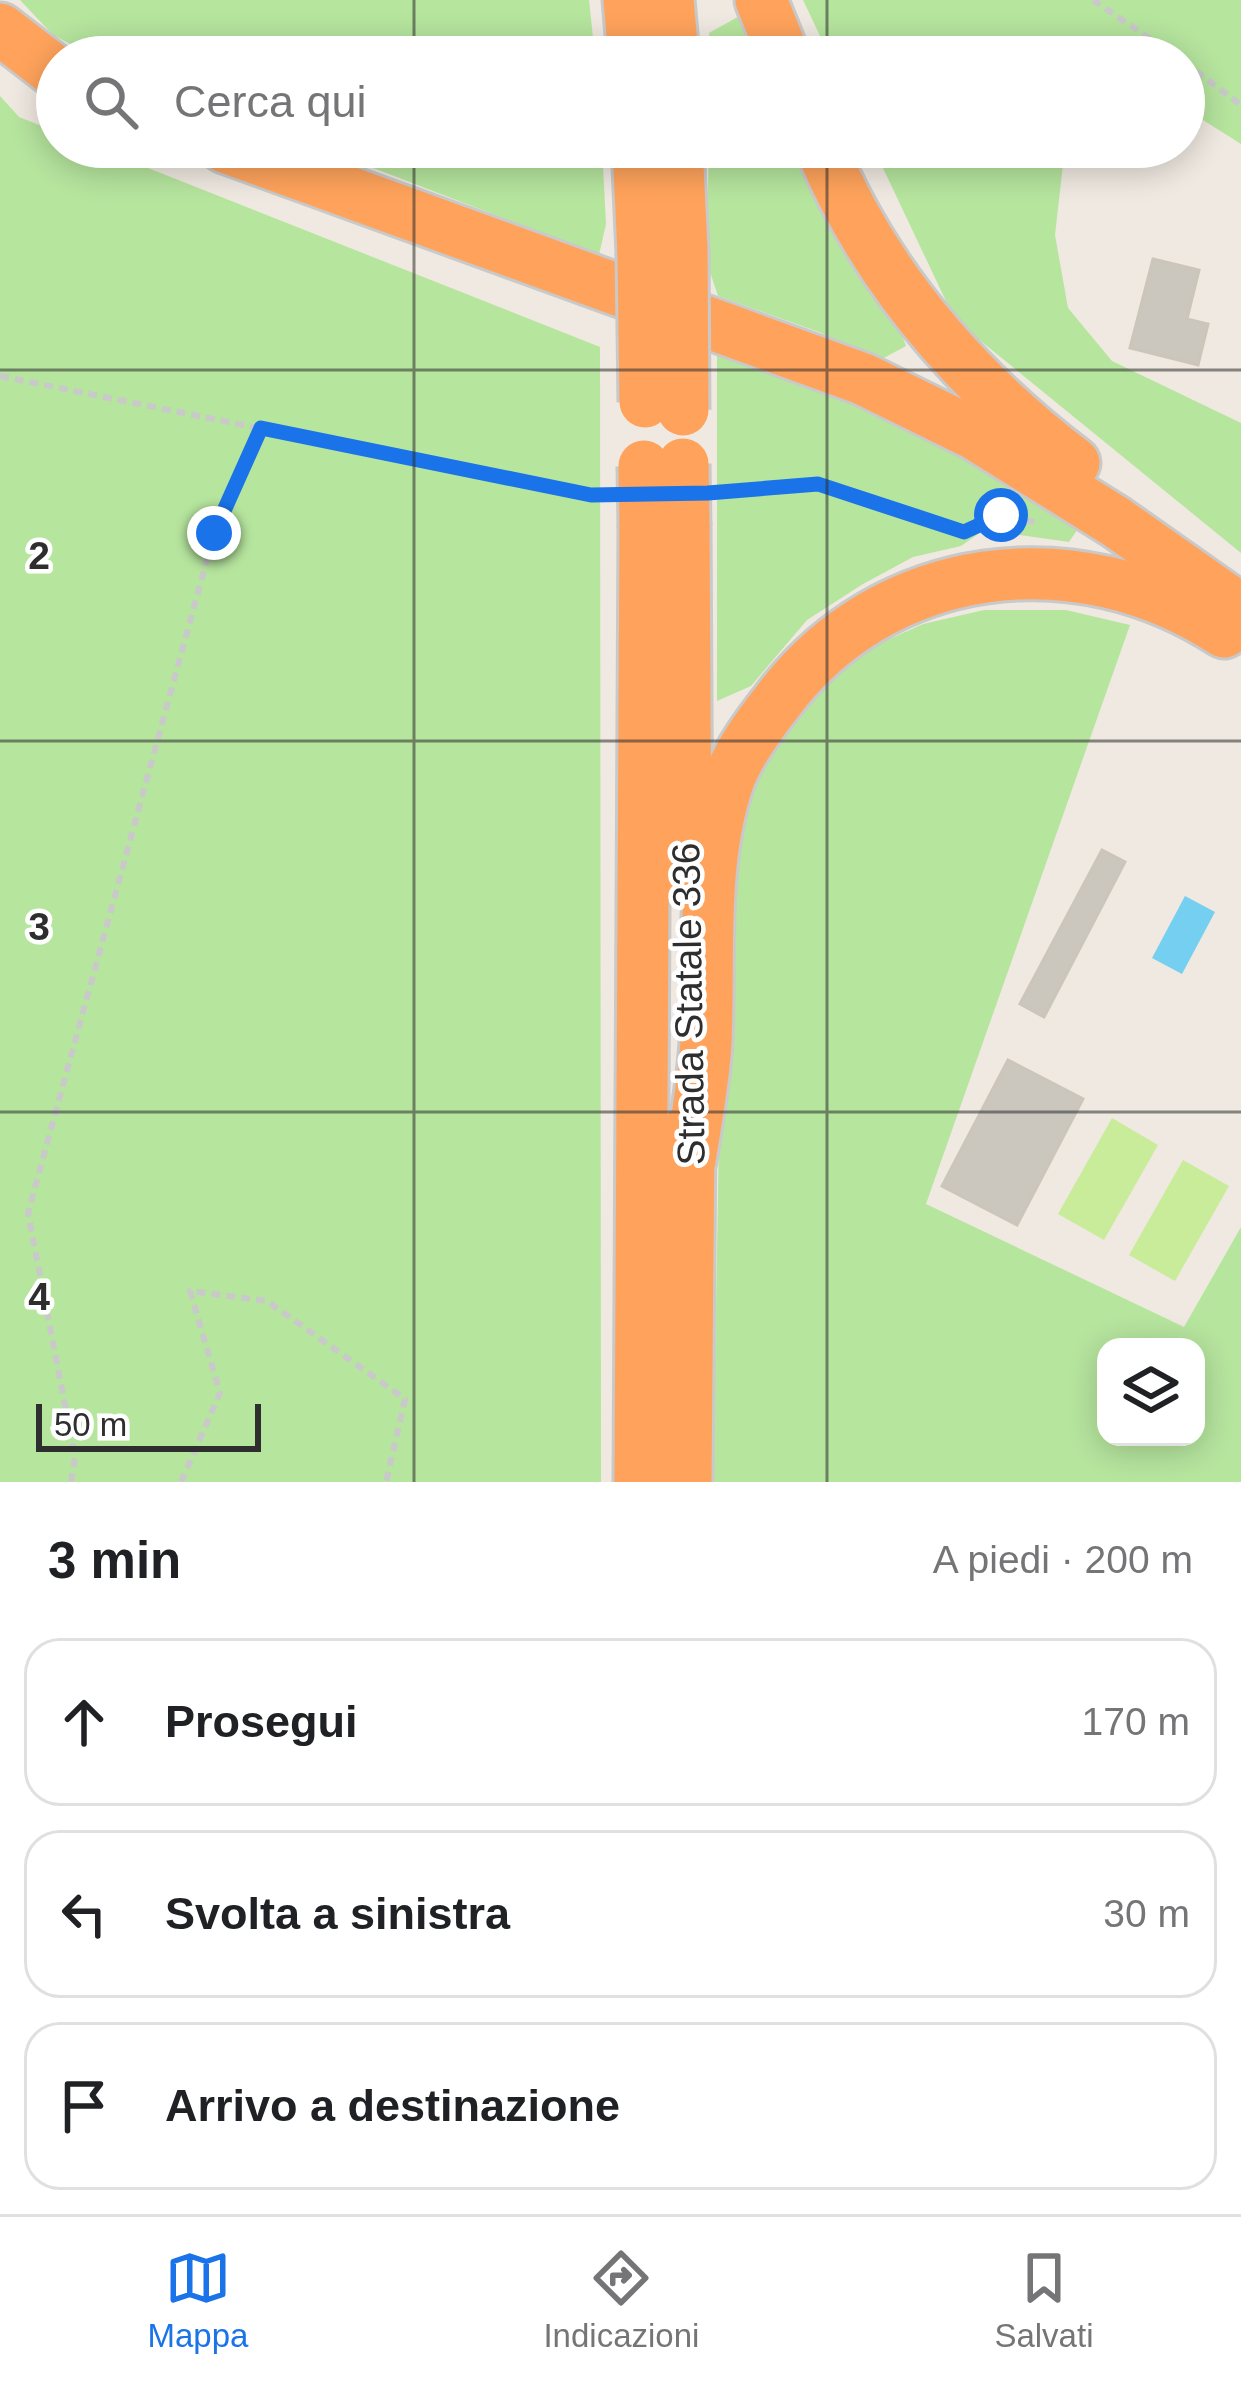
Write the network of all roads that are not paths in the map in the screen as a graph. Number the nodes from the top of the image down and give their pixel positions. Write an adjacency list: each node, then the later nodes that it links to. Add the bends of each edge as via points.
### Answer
1 (668, 0): 4 (highway)
2 (761, 0): 5 (highway)
3 (0, 29): 6 (highway)
4 (639, 31)
5 (776, 36)
6 (36, 57)
7 (283, 168): 13 (highway, via 863,379 975,434)
8 (643, 168): 11 (highway)
9 (674, 168): 11 (highway)
10 (830, 168): 13 (highway, via 895,282 956,359 1026,427 1160,528)
11 (662, 251): 12 (highway, bridge)
12 (663, 495): 15 (highway, Strada Statale 336); 16 (highway, Strada Statale 336)
13 (1241, 610)
14 (1241, 643): 15 (highway, via 1140,590 1071,575 981,575 863,618 812,658 730,776 713,842 706,1047)
15 (690, 1160): 17 (highway, Strada Statale 336)
16 (640, 1482)
17 (686, 1482)

